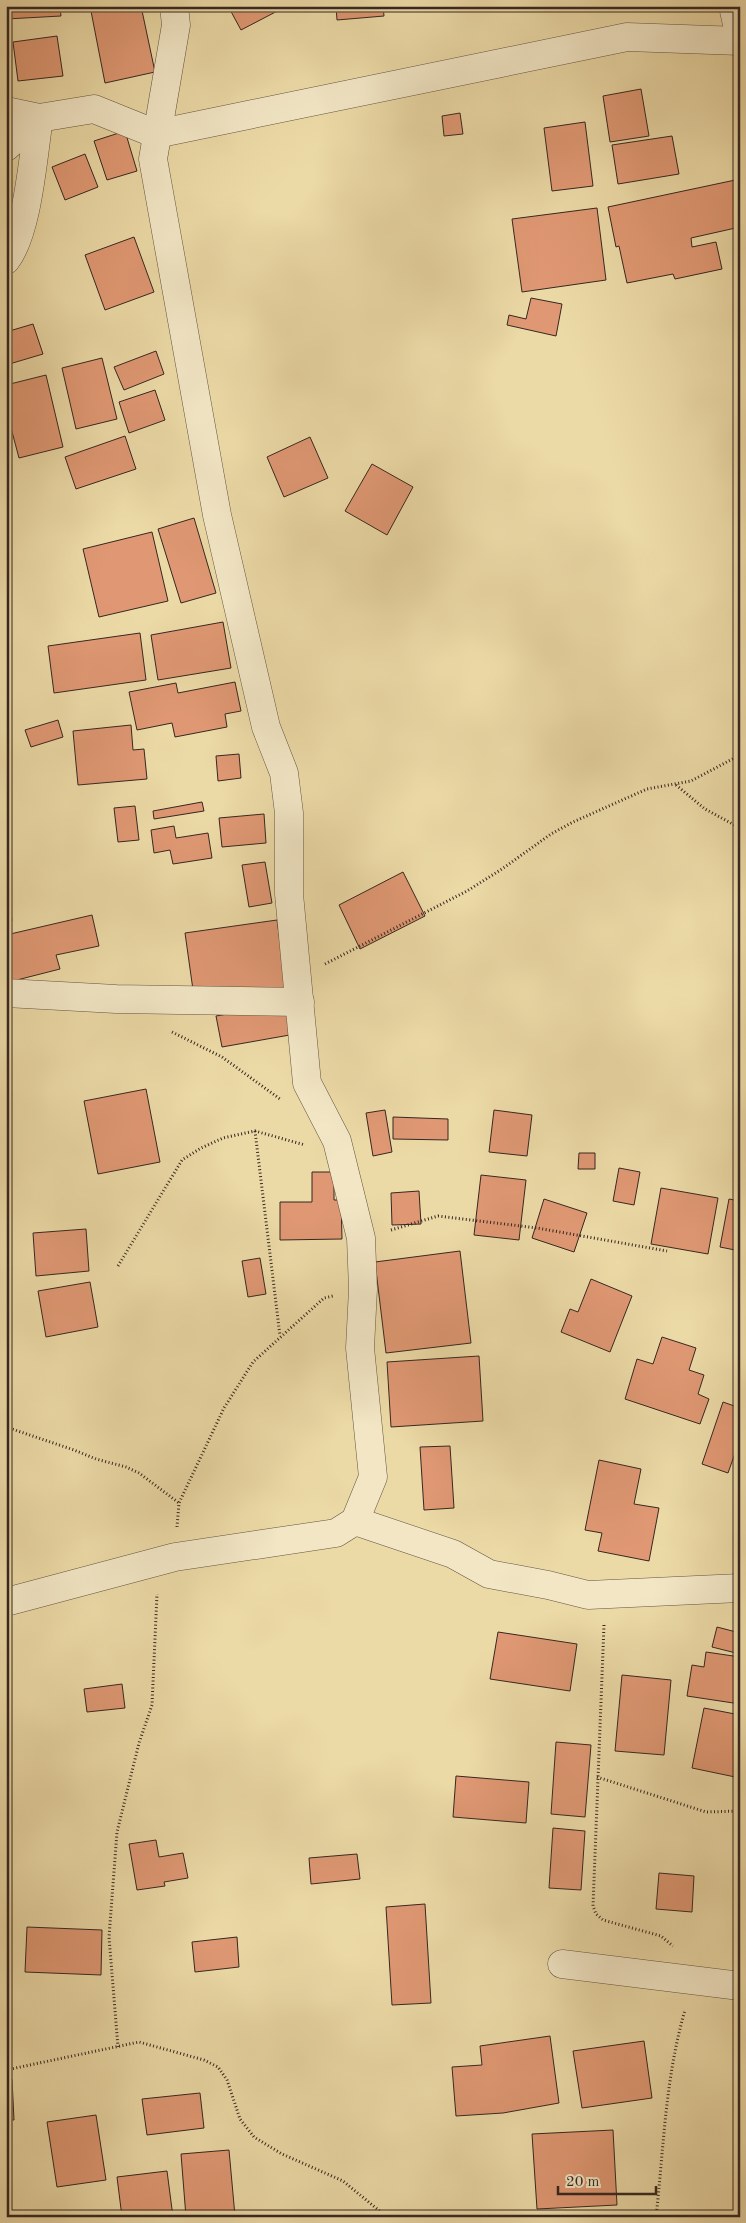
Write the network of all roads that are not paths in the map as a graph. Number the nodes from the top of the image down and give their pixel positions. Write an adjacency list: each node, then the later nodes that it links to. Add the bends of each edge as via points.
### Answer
1 (174, 6): 6 (street, via 176,25)
2 (733, 6): 3 (street)
3 (740, 40): 6 (street, via 627,37)
4 (6, 111): 5 (street)
5 (39, 118): 6 (street, via 94,108); 7 (street); 8 (street, via 24,215 15,247)
6 (156, 134): 9 (street, via 153,159 217,515 266,727 284,773 289,813 289,894)
7 (6, 147)
8 (6, 260)
9 (299, 990): 10 (street, via 116,999); 11 (street, via 307,1083 337,1141 362,1238 360,1348 373,1477)
10 (6, 993)
11 (355, 1521): 12 (street, via 453,1554 489,1574 594,1596); 13 (street, via 336,1533 169,1559)
12 (740, 1588)
13 (6, 1602)
14 (562, 1964): 15 (street)
15 (740, 1986)

